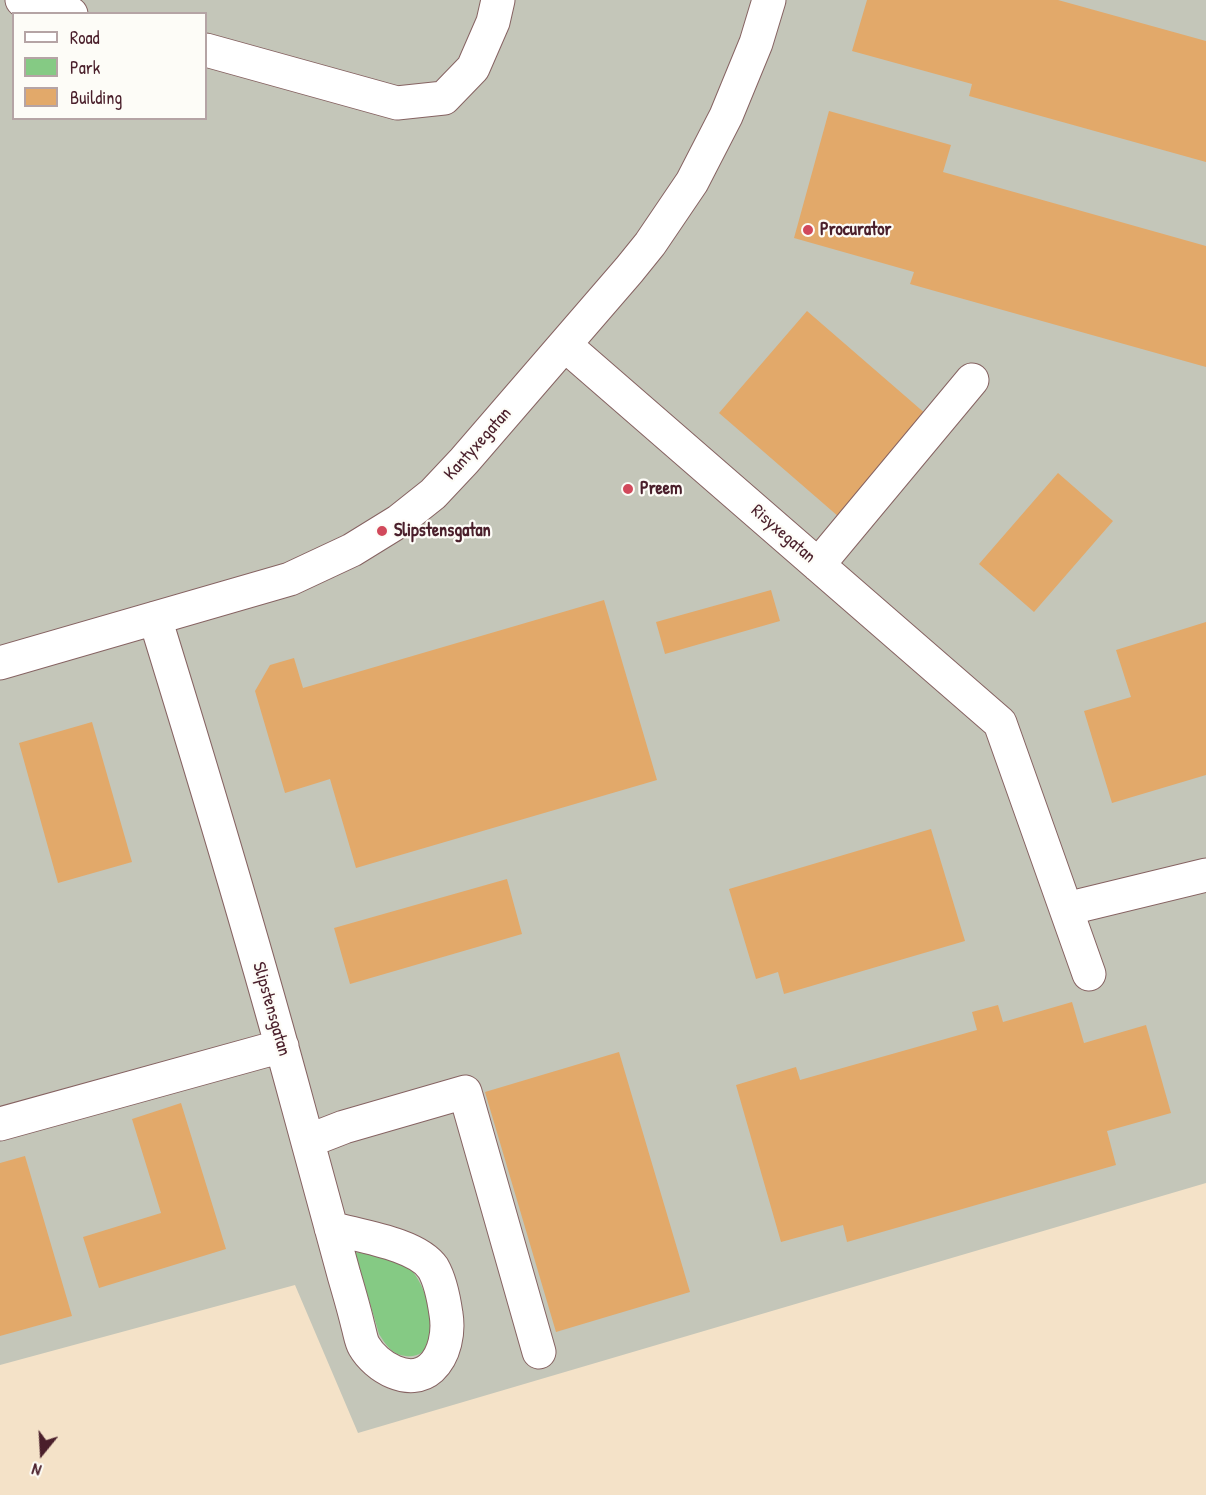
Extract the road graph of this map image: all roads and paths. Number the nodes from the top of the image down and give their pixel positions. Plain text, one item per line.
1 (22, 0) edge
2 (498, 0) edge
3 (769, 0) edge
4 (64, 12) edge
5 (207, 50) edge
6 (565, 345) junction
7 (972, 380) dead end
8 (818, 565) junction
9 (155, 618) junction
10 (0, 663) edge
11 (1206, 875) edge
12 (1066, 909) junction
13 (1089, 974) dead end
14 (282, 1046) junction
15 (0, 1124) edge
16 (308, 1140) junction
17 (331, 1228) junction
18 (539, 1352) dead end

1 - 4 street
2 - 5 street
3 - 6 street, Kantyxegatan
6 - 8 street, Risyxegatan
6 - 9 street, Kantyxegatan
7 - 8 street
8 - 12 street, Risyxegatan
9 - 10 street, Kantyxegatan
9 - 14 street, Slipstensgatan
11 - 12 street
12 - 13 street
14 - 15 street
14 - 16 street, Slipstensgatan
16 - 17 street, Slipstensgatan
16 - 18 street
17 - 17 street, Slipstensgatan

